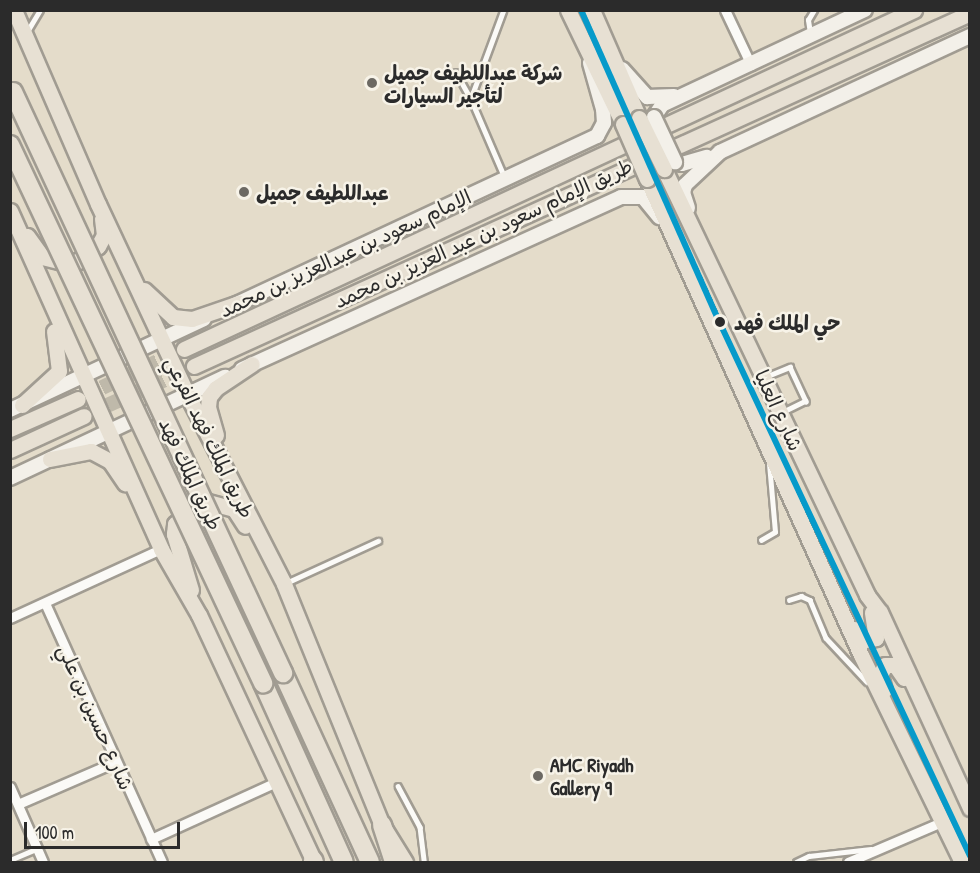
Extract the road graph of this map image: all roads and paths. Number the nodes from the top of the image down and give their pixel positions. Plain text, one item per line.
1 (14, 10) edge
2 (40, 10) edge
3 (504, 10) edge
4 (568, 10) edge
5 (592, 10) edge
6 (725, 10) edge
7 (814, 10) edge
8 (865, 10) edge
9 (914, 10) edge
10 (969, 13) edge
11 (25, 35) junction
12 (969, 36) edge
13 (810, 37) junction
14 (604, 45) junction
15 (587, 49) junction
16 (751, 65) junction
17 (456, 72) dead end
18 (12, 89) edge
19 (697, 92) junction
20 (471, 99) junction
21 (647, 118) junction
22 (10, 145) edge
23 (720, 152) junction
24 (669, 166) junction
25 (505, 178) junction
26 (98, 204) junction
27 (12, 214) edge
28 (700, 241) junction
29 (678, 246) junction
30 (131, 273) junction
31 (45, 296) junction
32 (239, 303) junction
33 (162, 339) junction
34 (184, 349) tunnel mouth
35 (252, 364) junction
36 (194, 366) tunnel mouth
37 (82, 375) junction
38 (764, 378) junction
39 (188, 396) junction
40 (78, 399) tunnel mouth
41 (16, 407) edge
42 (781, 414) junction
43 (84, 416) tunnel mouth
44 (10, 429) edge
45 (109, 430) junction
46 (10, 450) edge
47 (769, 451) junction
48 (50, 459) junction
49 (227, 472) junction
50 (10, 478) edge
51 (142, 505) junction
52 (761, 540) dead end
53 (378, 541) dead end
54 (161, 549) junction
55 (282, 580) junction
56 (867, 596) junction
57 (789, 600) dead end
58 (45, 603) junction
59 (839, 606) junction
60 (199, 615) junction
61 (10, 618) edge
62 (882, 698) junction
63 (921, 704) junction
64 (893, 715) junction
65 (115, 762) junction
66 (276, 782) junction
67 (398, 786) dead end
68 (10, 787) edge
69 (18, 804) junction
70 (969, 808) edge
71 (942, 822) junction
72 (382, 825) junction
73 (151, 839) junction
74 (880, 848) junction
75 (36, 849) junction
76 (10, 861) edge
77 (43, 862) edge
78 (162, 862) edge
79 (314, 862) edge
80 (344, 862) edge
81 (370, 862) edge
82 (394, 862) edge
83 (405, 862) edge
84 (424, 862) edge
85 (796, 862) edge
86 (848, 862) edge
87 (962, 862) edge

1 - 11 main road, طريق الملك فهد الفرعي
2 - 11 lane
3 - 20 lane
4 - 15 main road, شارع العليا
5 - 14 main road, شارع العليا
6 - 16 street
7 - 13 lane
8 - 13 street
9 - 34 main road, طريق الإمام سعود بن عبد العزيز بن محمد
10 - 36 main road, طريق الإمام سعود بن عبد العزيز بن محمد
11 - 26 main road, طريق الملك فهد الفرعي
12 - 23 street
13 - 16 street
14 - 19 street
14 - 21 main road, شارع العليا
15 - 25 street, الإمام سعود بن عبدالعزيز بن محمد
15 - 29 main road, شارع العليا, bridge
16 - 19 street
17 - 20 lane
18 - 81 highway, طريق الملك فهد, bridge
19 - 21 street
20 - 25 lane
21 - 24 main road, شارع العليا, bridge
22 - 80 highway, طريق الملك فهد, bridge
23 - 24 street
23 - 28 street
24 - 28 main road, شارع العليا
25 - 32 street, الإمام سعود بن عبدالعزيز بن محمد
26 - 27 main road
26 - 30 main road, طريق الملك فهد الفرعي
27 - 31 main road
28 - 38 main road, شارع العليا
29 - 35 street
29 - 47 main road, شارع العليا
30 - 32 main road
30 - 33 main road, طريق الملك فهد الفرعي
31 - 37 main road
31 - 41 main road
32 - 33 street, الإمام سعود بن عبدالعزيز بن محمد
33 - 37 street, الإمام سعود بن عبدالعزيز بن محمد
33 - 39 main road, طريق الملك فهد الفرعي
35 - 39 street
35 - 49 main road
37 - 41 street, الإمام سعود بن عبدالعزيز بن محمد
37 - 45 main road
38 - 42 main road, شارع العليا
38 - 42 lane
39 - 45 street
39 - 49 main road, طريق الملك فهد الفرعي
40 - 44 main road
42 - 56 main road, شارع العليا
43 - 46 main road
45 - 48 street
45 - 51 main road
47 - 52 lane
47 - 59 main road, شارع العليا
48 - 50 street
48 - 51 main road
49 - 55 main road, طريق الملك فهد الفرعي
51 - 54 main road
53 - 55 lane
54 - 58 street
54 - 60 main road
55 - 60 main road
55 - 72 main road, طريق الملك فهد الفرعي
56 - 59 main road
56 - 63 main road, شارع العليا
57 - 62 lane
58 - 61 street
58 - 65 street, شارع حسين بن علي
59 - 62 main road, شارع العليا
60 - 66 main road
62 - 64 main road, شارع العليا
63 - 64 main road
63 - 70 main road, شارع العليا
64 - 71 main road, شارع العليا
65 - 69 street
65 - 73 street, شارع حسين بن علي
66 - 73 street
66 - 79 main road
67 - 84 lane
68 - 69 street
69 - 75 street
71 - 74 street
71 - 87 main road, شارع العليا
72 - 82 highway
72 - 83 main road, طريق الملك فهد الفرعي
73 - 78 street, شارع حسين بن علي
74 - 85 lane
74 - 86 street
75 - 76 lane
75 - 77 street

